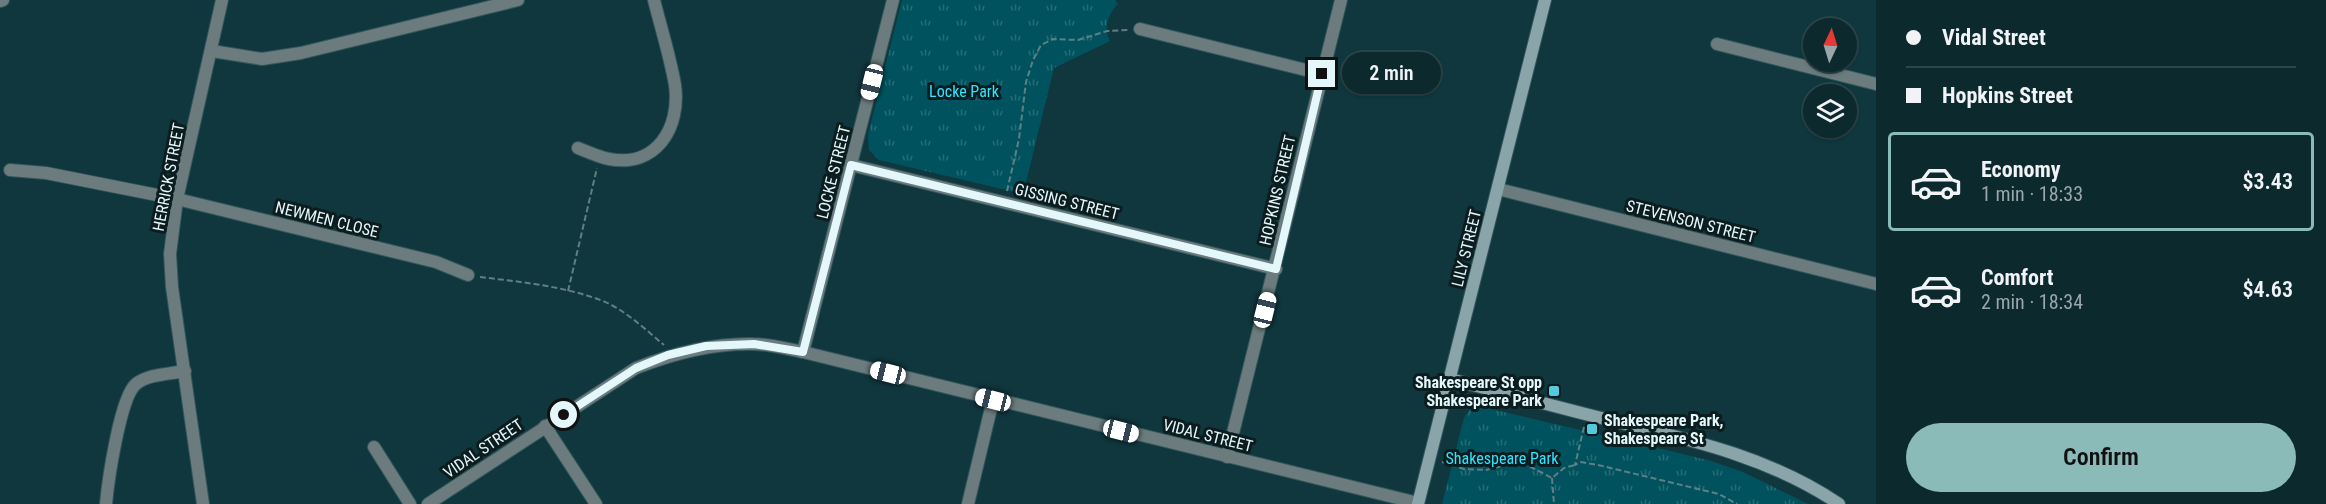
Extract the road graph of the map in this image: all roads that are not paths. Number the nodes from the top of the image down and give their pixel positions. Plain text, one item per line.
1 (222, 0) edge
2 (518, 0) edge
3 (654, 0) edge
4 (893, 0) edge
5 (1341, 0) edge
6 (1545, 0) edge
7 (1140, 29) road end
8 (1717, 44) dead end
9 (212, 51) junction
10 (1322, 74) junction
11 (1876, 84) edge
12 (578, 148) dead end
13 (851, 165) junction
14 (10, 170) dead end
15 (1498, 189) junction
16 (177, 199) junction
17 (1276, 269) junction
18 (468, 275) road end
19 (1876, 284) edge
20 (803, 352) junction
21 (185, 371) junction
22 (1450, 379) junction
23 (993, 400) junction
24 (546, 426) junction
25 (374, 447) dead end
26 (1227, 457) junction
27 (1418, 503) edge
28 (106, 504) edge
29 (203, 504) edge
30 (410, 504) edge
31 (428, 504) edge
32 (596, 504) edge
33 (968, 504) edge
34 (1839, 504) edge

1 - 9 street, HERRICK STREET
2 - 9 street
3 - 12 street
4 - 13 street, LOCKE STREET
5 - 10 street, HOPKINS STREET
6 - 15 street, LILY STREET
7 - 10 street
8 - 11 street
9 - 16 street, HERRICK STREET
10 - 17 street, HOPKINS STREET
13 - 17 street, GISSING STREET
13 - 20 street, LOCKE STREET
14 - 16 street, NEWMEN CLOSE
15 - 19 street, STEVENSON STREET
15 - 22 street, LILY STREET
16 - 18 street, NEWMEN CLOSE
16 - 21 street, HERRICK STREET
17 - 26 street, HOPKINS STREET
20 - 23 street, VIDAL STREET
20 - 24 street, VIDAL STREET
21 - 28 street
21 - 29 street, HERRICK STREET
22 - 27 street, LILY STREET
22 - 34 street
23 - 26 street, VIDAL STREET
23 - 33 street
24 - 31 street, VIDAL STREET
24 - 32 street
25 - 30 street
26 - 27 street, VIDAL STREET

